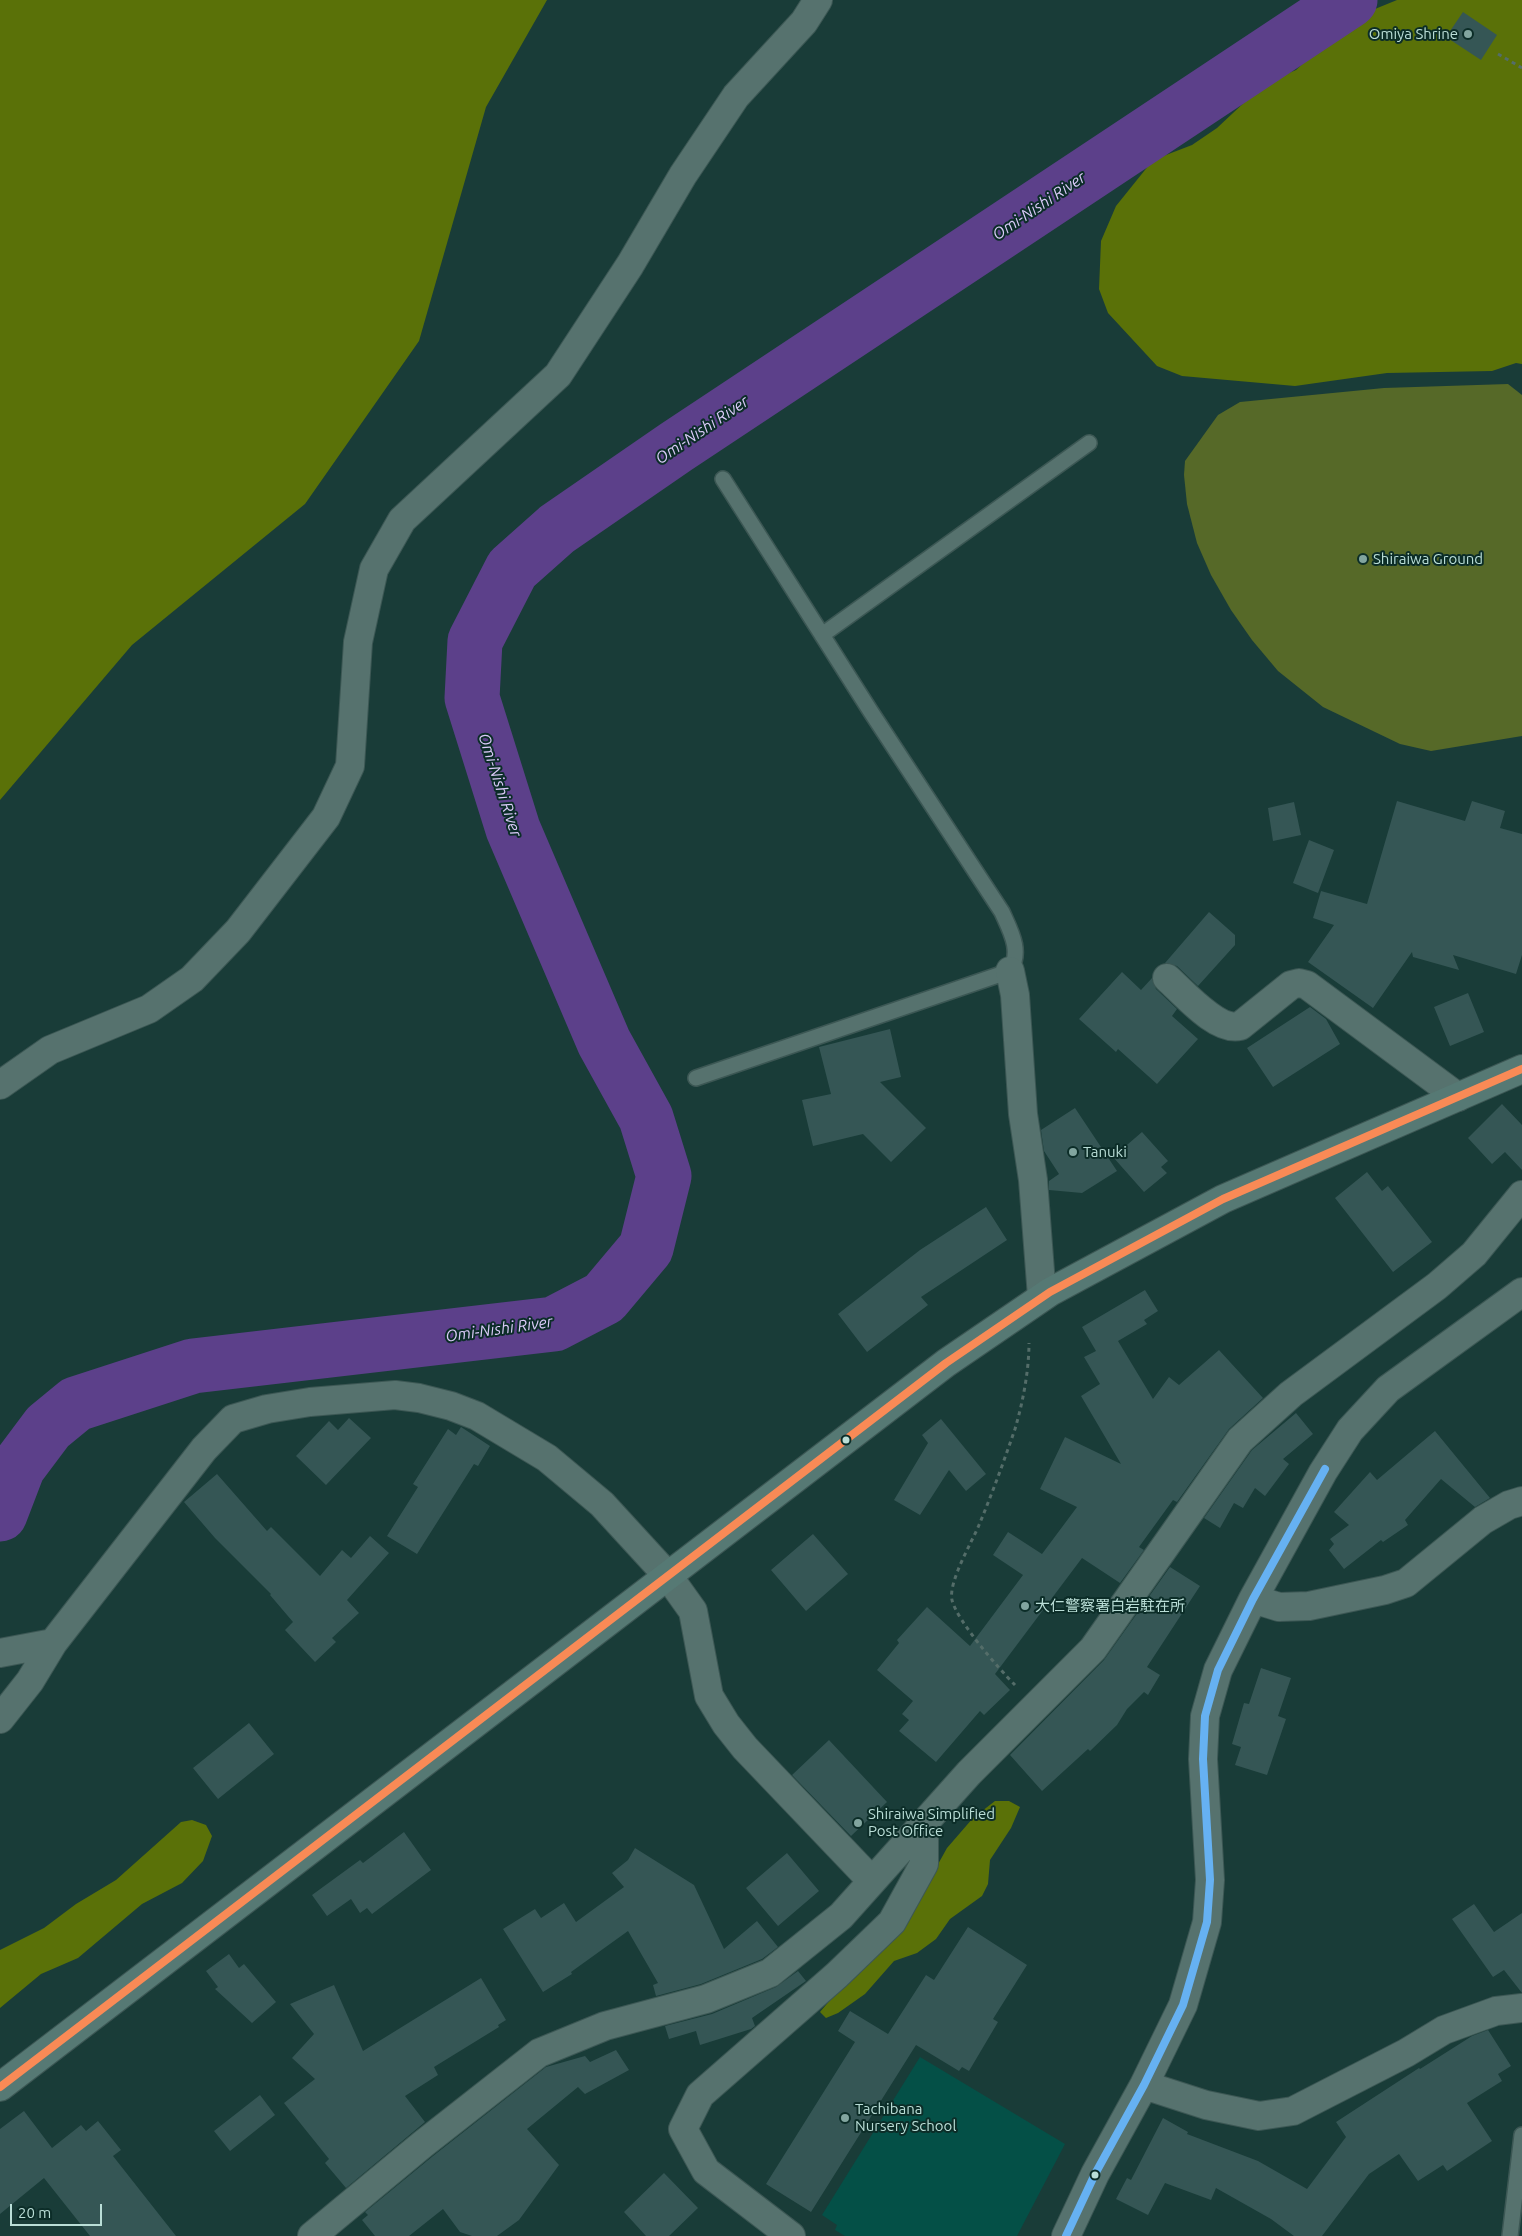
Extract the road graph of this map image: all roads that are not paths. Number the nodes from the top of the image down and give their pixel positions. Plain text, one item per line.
1 (818, 0) edge
2 (1089, 443) dead end
3 (723, 479) dead end
4 (822, 635) junction
5 (1010, 971) junction
6 (1167, 978) dead end
7 (1522, 1069) edge
8 (696, 1078) dead end
9 (0, 1085) edge
10 (1458, 1097) junction
11 (1522, 1195) edge
12 (1522, 1292) edge
13 (1036, 1302) junction
14 (1522, 1501) edge
15 (668, 1576) junction
16 (1253, 1599) junction
17 (45, 1644) junction
18 (0, 1653) edge
19 (0, 1719) edge
20 (924, 1824) junction
21 (872, 1881) junction
22 (1522, 2008) edge
23 (1144, 2085) junction
24 (0, 2087) edge
25 (1522, 2135) edge
26 (1517, 2214) edge
27 (312, 2236) edge
28 (791, 2236) edge
29 (1066, 2236) edge
30 (1510, 2236) edge

1 - 9 street
2 - 4 lane
3 - 4 lane
4 - 5 lane
5 - 8 lane
5 - 13 street
6 - 10 street
7 - 10 main road
10 - 13 main road
11 - 20 street
12 - 16 street
13 - 15 main road
14 - 16 street
15 - 17 street
15 - 21 street
15 - 24 main road
16 - 23 street
17 - 18 street
17 - 19 street
20 - 21 street
20 - 28 street
21 - 27 street
22 - 23 street
23 - 29 street
25 - 26 lane
26 - 30 lane

